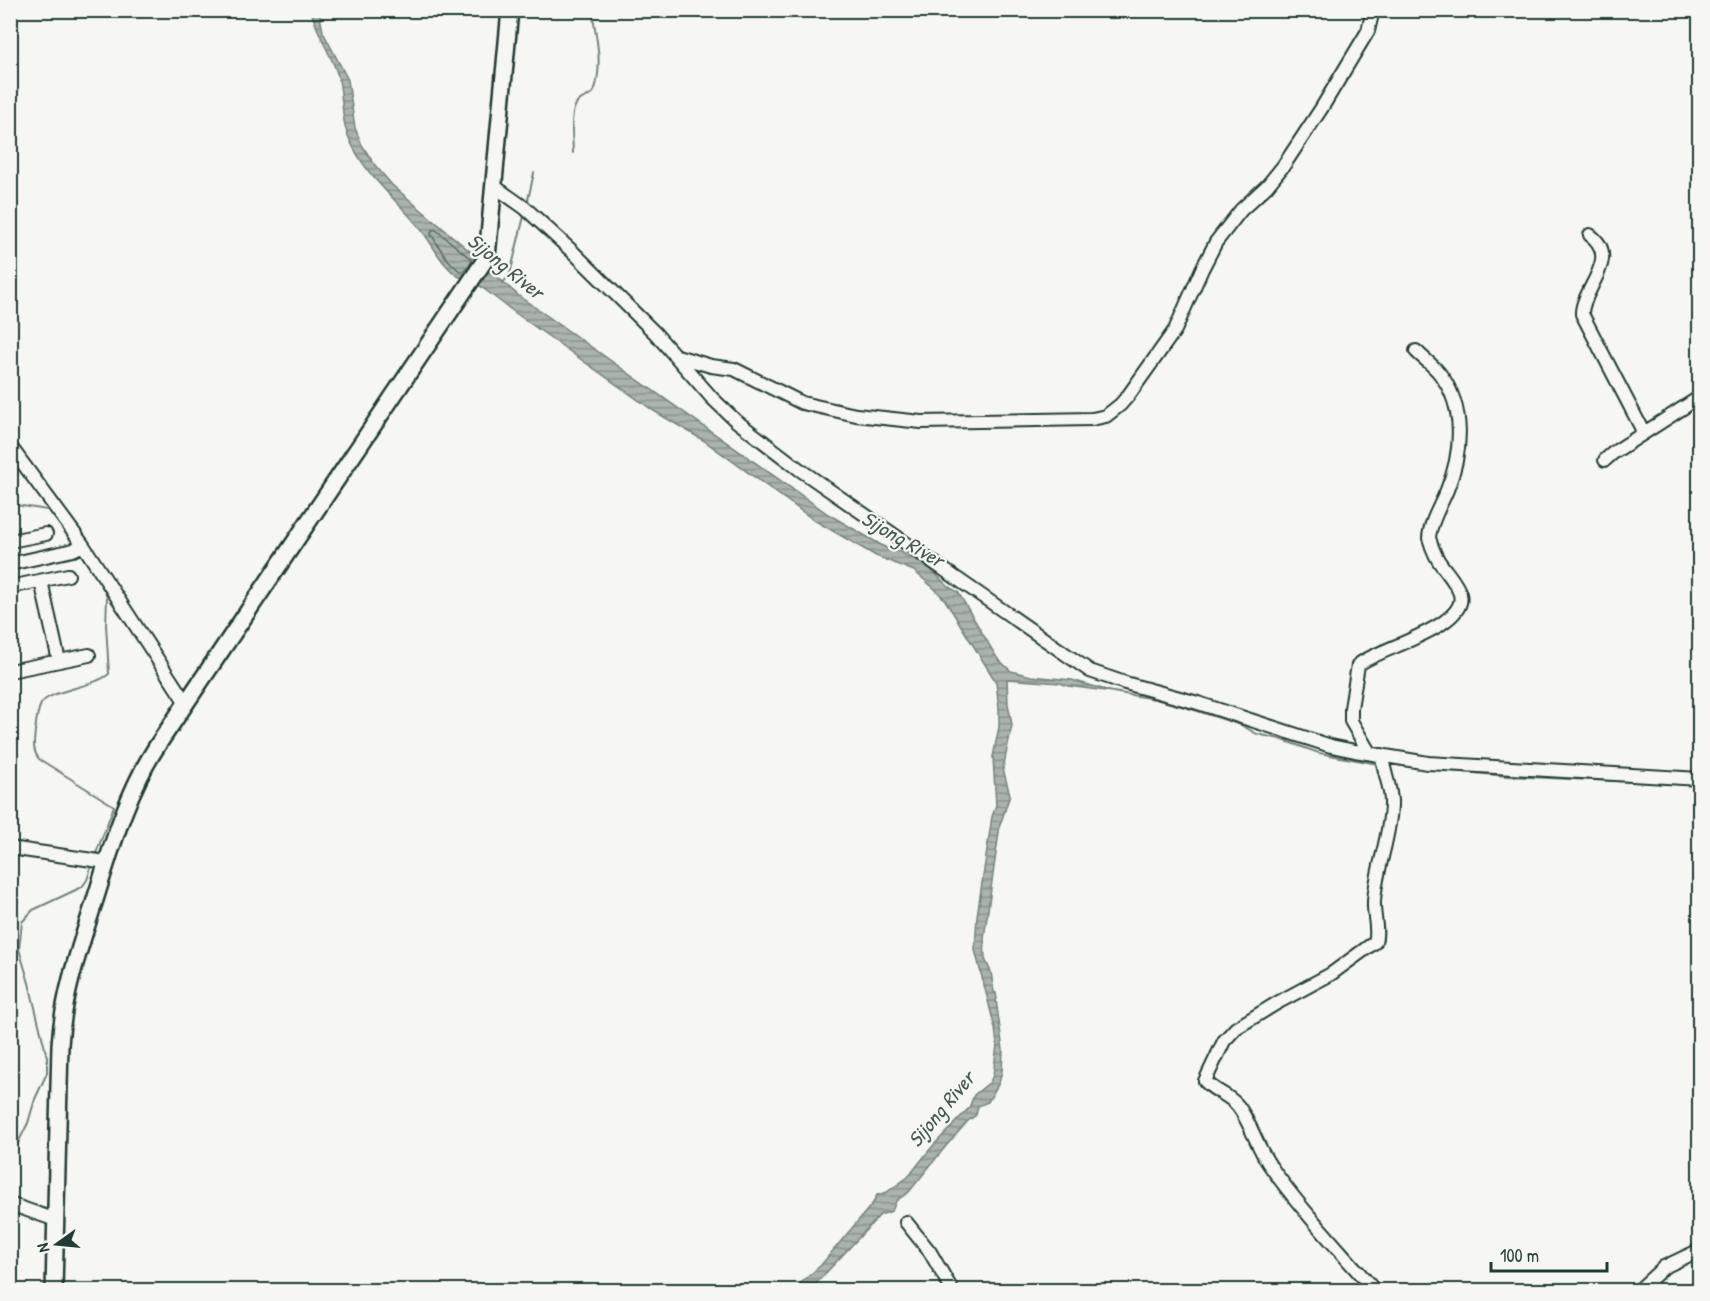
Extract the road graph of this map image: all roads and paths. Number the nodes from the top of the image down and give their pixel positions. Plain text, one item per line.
1 (510, 10) edge
2 (1373, 10) edge
3 (494, 186) junction
4 (1590, 235) dead end
5 (1416, 351) dead end
6 (676, 356) junction
7 (1700, 397) edge
8 (1644, 433) junction
9 (10, 446) edge
10 (1605, 460) dead end
11 (46, 534) dead end
12 (10, 541) edge
13 (83, 545) junction
14 (10, 564) edge
15 (68, 575) dead end
16 (41, 581) junction
17 (10, 587) edge
18 (89, 655) dead end
19 (59, 661) junction
20 (10, 671) edge
21 (186, 703) junction
22 (1369, 752) junction
23 (1382, 755) junction
24 (1700, 779) edge
25 (10, 848) edge
26 (106, 862) junction
27 (10, 1204) edge
28 (56, 1220) junction
29 (906, 1222) dead end
30 (1700, 1250) edge
31 (54, 1290) edge
32 (952, 1290) edge
33 (1374, 1290) edge
34 (1639, 1290) edge

1 - 3 main road
2 - 6 street
3 - 6 street
3 - 21 main road
4 - 8 street
5 - 22 street
6 - 22 street
7 - 8 street
8 - 10 street
9 - 13 street
11 - 12 street
13 - 14 street
13 - 21 street
15 - 16 street
16 - 17 street
16 - 19 street
18 - 19 street
19 - 20 street
21 - 26 main road
22 - 23 street
23 - 24 street
23 - 33 street
25 - 26 street
26 - 28 main road
27 - 28 street
28 - 31 main road
29 - 32 street
30 - 34 street

